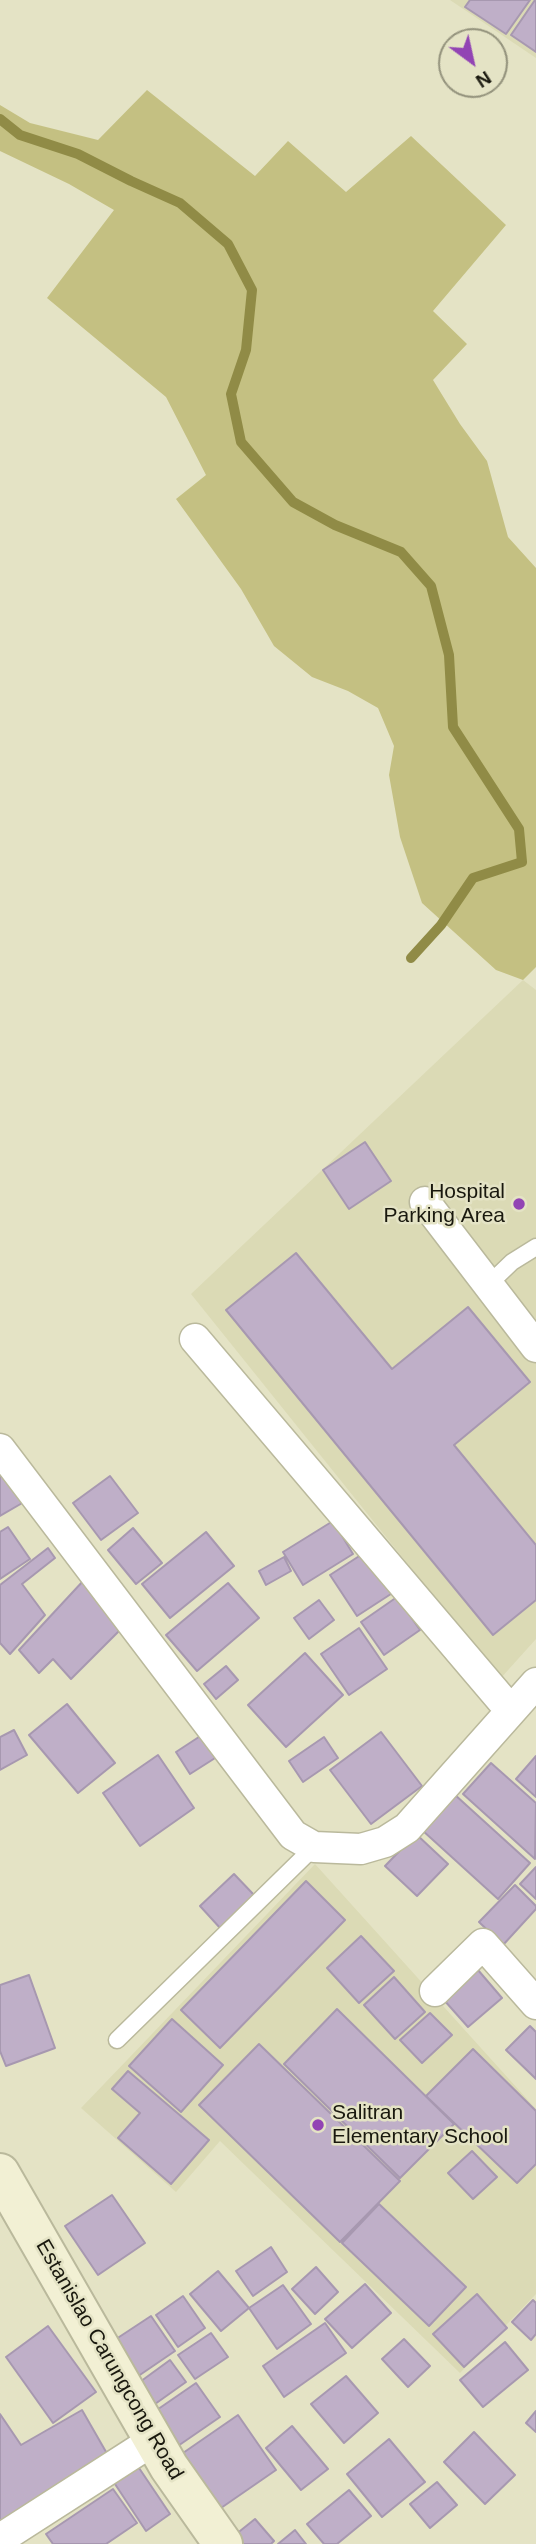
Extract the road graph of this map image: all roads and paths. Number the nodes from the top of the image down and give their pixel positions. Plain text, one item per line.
1 (425, 1202) dead end
2 (536, 1247) edge
3 (488, 1285) junction
4 (195, 1339) dead end
5 (536, 1347) edge
6 (0, 1449) edge
7 (536, 1683) edge
8 (511, 1711) junction
9 (314, 1847) junction
10 (435, 1991) dead end
11 (536, 2004) edge
12 (117, 2040) dead end
13 (0, 2174) edge
14 (154, 2440) junction
15 (0, 2539) edge
16 (223, 2544) edge

1 - 3 street
2 - 3 lane
3 - 5 street
4 - 8 street
6 - 9 street
7 - 8 street
8 - 9 street
9 - 12 lane
10 - 11 street
13 - 14 street, Estanislao Carungcong Road
14 - 15 street
14 - 16 street, Estanislao Carungcong Road

